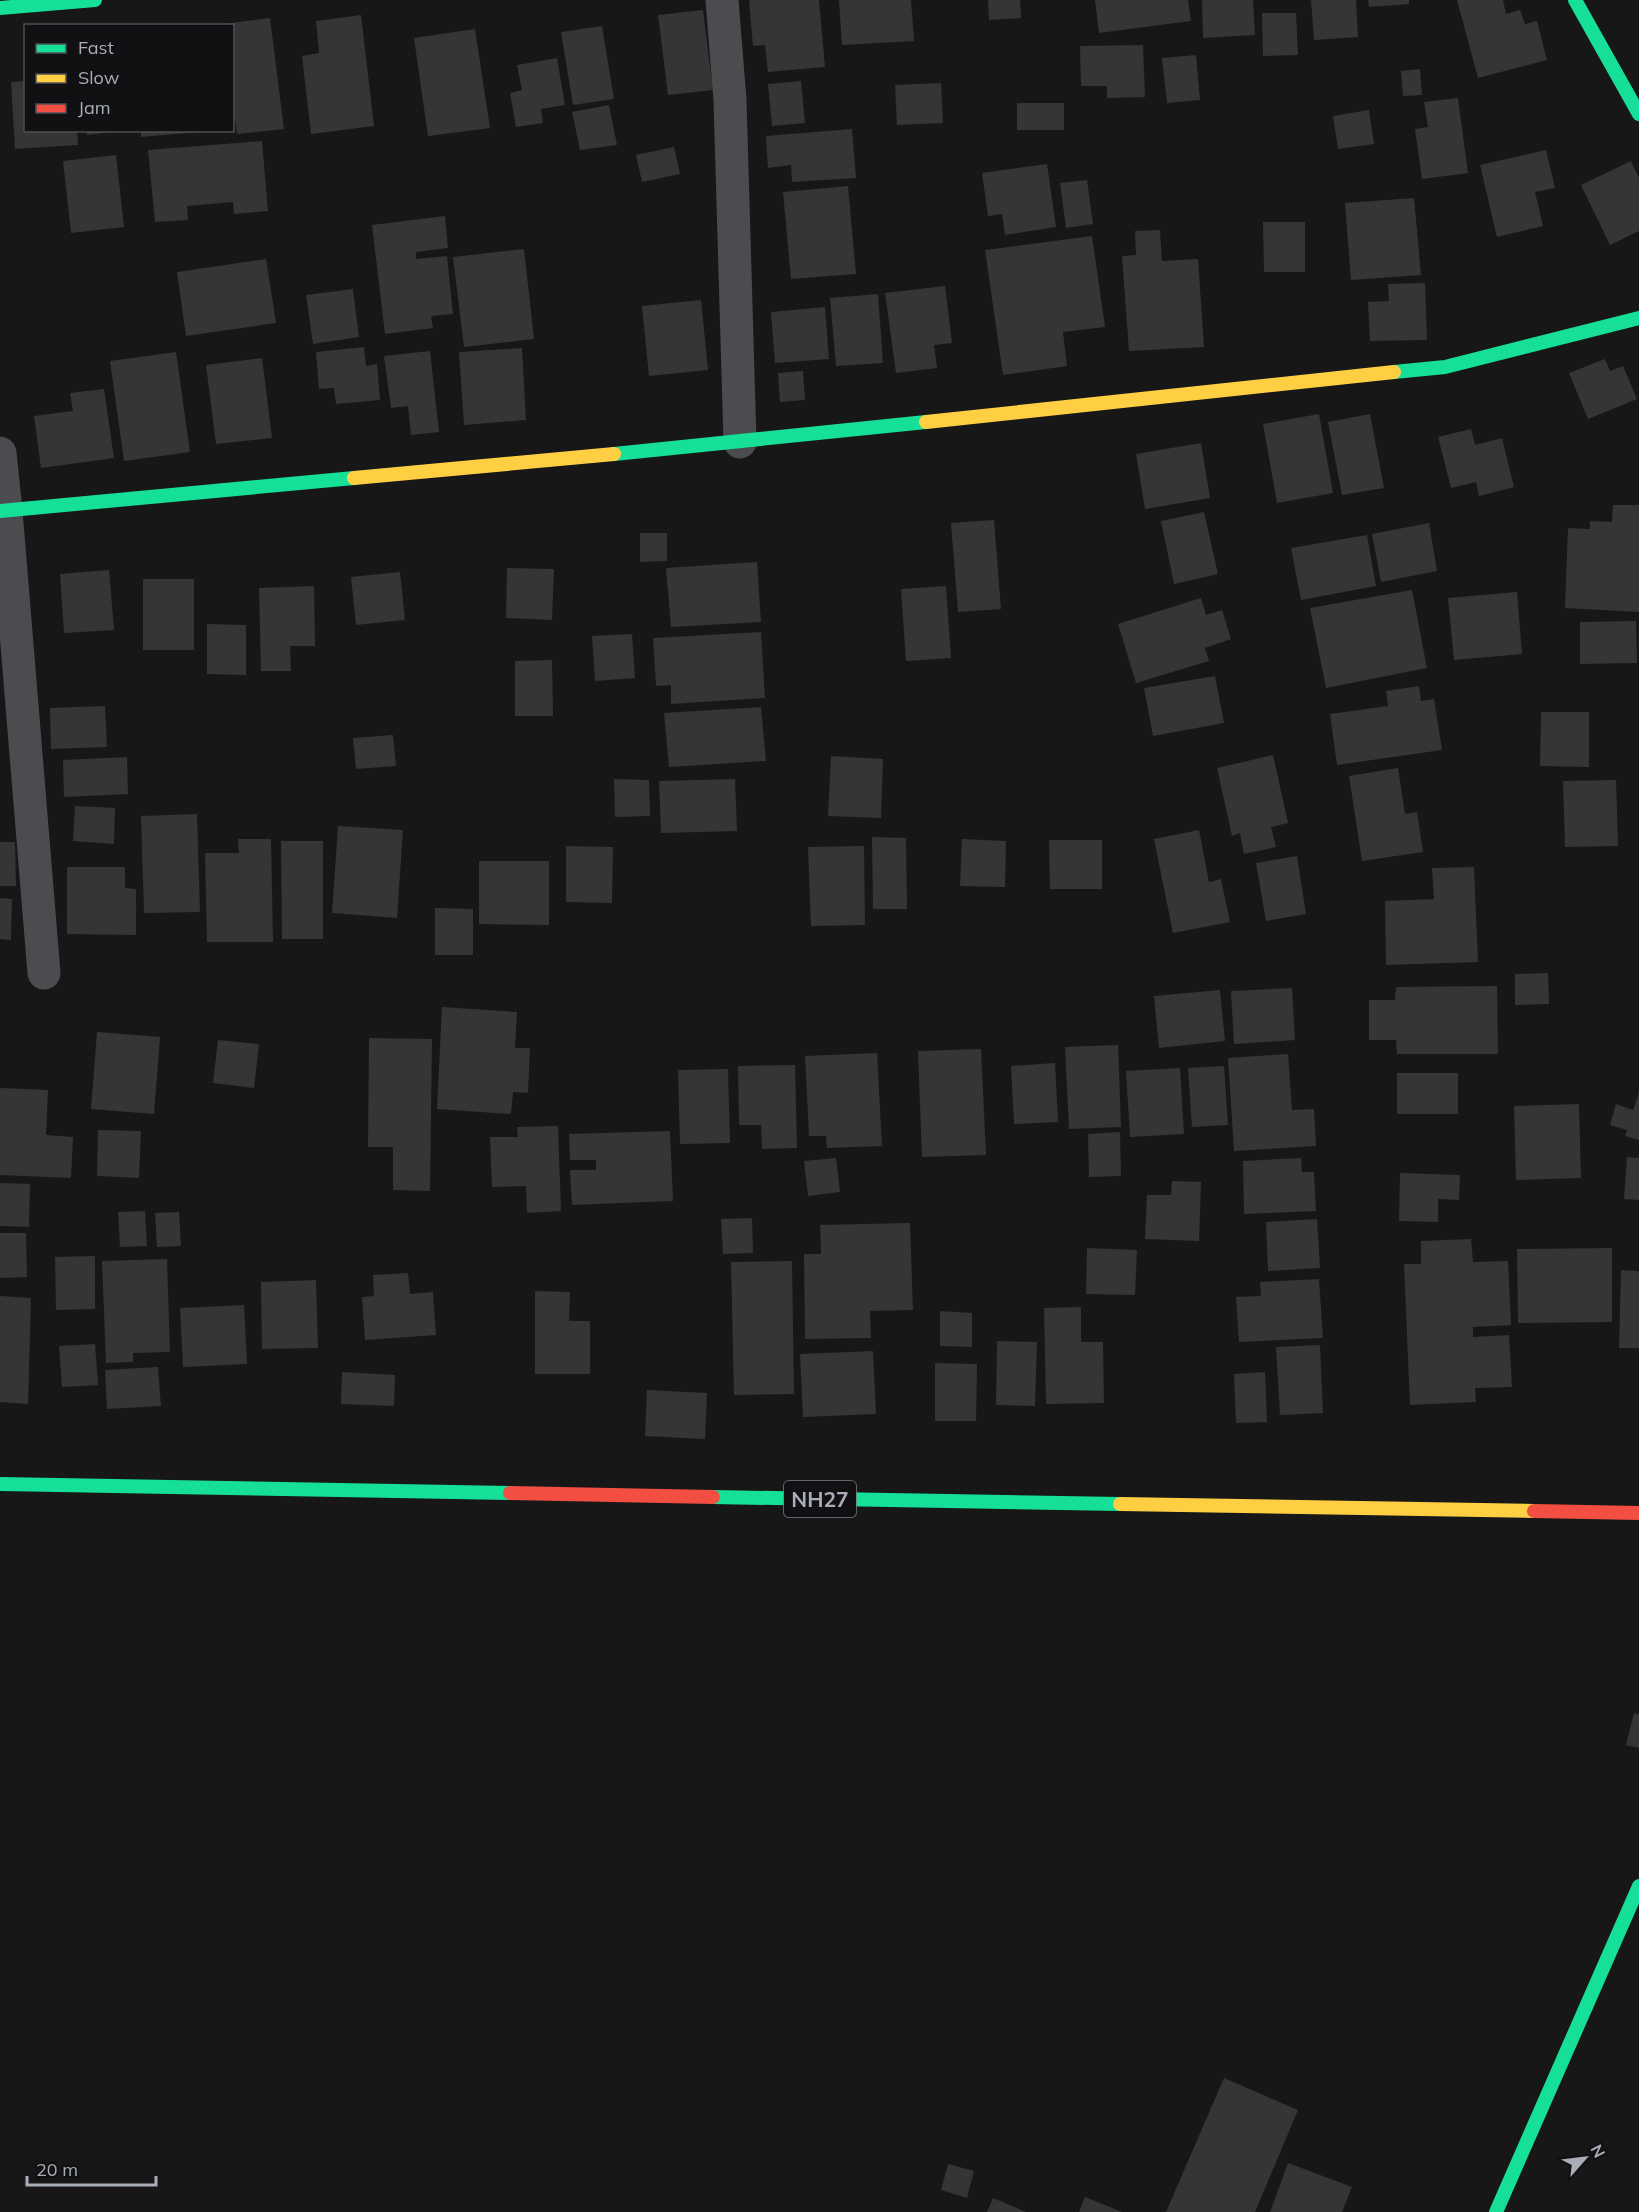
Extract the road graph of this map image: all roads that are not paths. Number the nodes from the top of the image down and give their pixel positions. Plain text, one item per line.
1 (94, 0) edge
2 (722, 0) edge
3 (1575, 0) edge
4 (0, 8) edge
5 (1639, 114) edge
6 (1639, 318) edge
7 (740, 442) junction
8 (0, 453) edge
9 (3, 511) edge
10 (44, 973) dead end
11 (0, 1484) edge
12 (1639, 1513) edge
13 (1639, 1886) edge
14 (1496, 2212) edge

1 - 4 main road
2 - 7 street
3 - 5 main road
6 - 7 main road
7 - 9 main road
8 - 9 street
9 - 10 street
11 - 12 main road, NH27
13 - 14 main road

